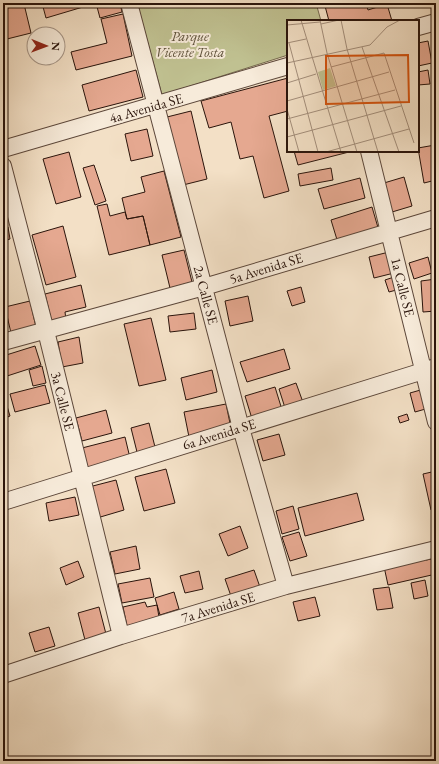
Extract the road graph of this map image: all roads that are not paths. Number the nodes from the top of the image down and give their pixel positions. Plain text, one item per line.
1 (129, 3) edge
2 (436, 22) edge
3 (419, 27) edge
4 (287, 66) edge
5 (155, 105) junction
6 (3, 149) edge
7 (369, 152) edge
8 (3, 166) edge
9 (436, 218) edge
10 (389, 232) junction
11 (204, 287) junction
12 (46, 330) junction
13 (3, 342) edge
14 (430, 369) edge
15 (436, 422) edge
16 (241, 428) junction
17 (82, 477) junction
18 (3, 502) edge
19 (436, 550) edge
20 (286, 586) junction
21 (122, 636) junction
22 (3, 675) edge

1 - 5 street, 2a Calle SE
2 - 3 street
4 - 5 street, 4a Avenida SE
5 - 6 street, 4a Avenida SE
5 - 11 street, 2a Calle SE
7 - 10 street, 1a Calle SE
8 - 12 street, 3a Calle SE
9 - 10 street, 5a Avenida SE
10 - 11 street, 5a Avenida SE
10 - 14 street, 1a Calle SE
11 - 12 street, 5a Avenida SE
11 - 16 street, 2a Calle SE
12 - 13 street, 5a Avenida SE
12 - 17 street, 3a Calle SE
14 - 15 street, 1a Calle SE
14 - 16 street, 6a Avenida SE
16 - 17 street, 6a Avenida SE
16 - 20 street, 2a Calle SE
17 - 18 street, 6a Avenida SE
17 - 21 street, 3a Calle SE
19 - 20 street, 7a Avenida SE
20 - 21 street, 7a Avenida SE
21 - 22 street, 7a Avenida SE

